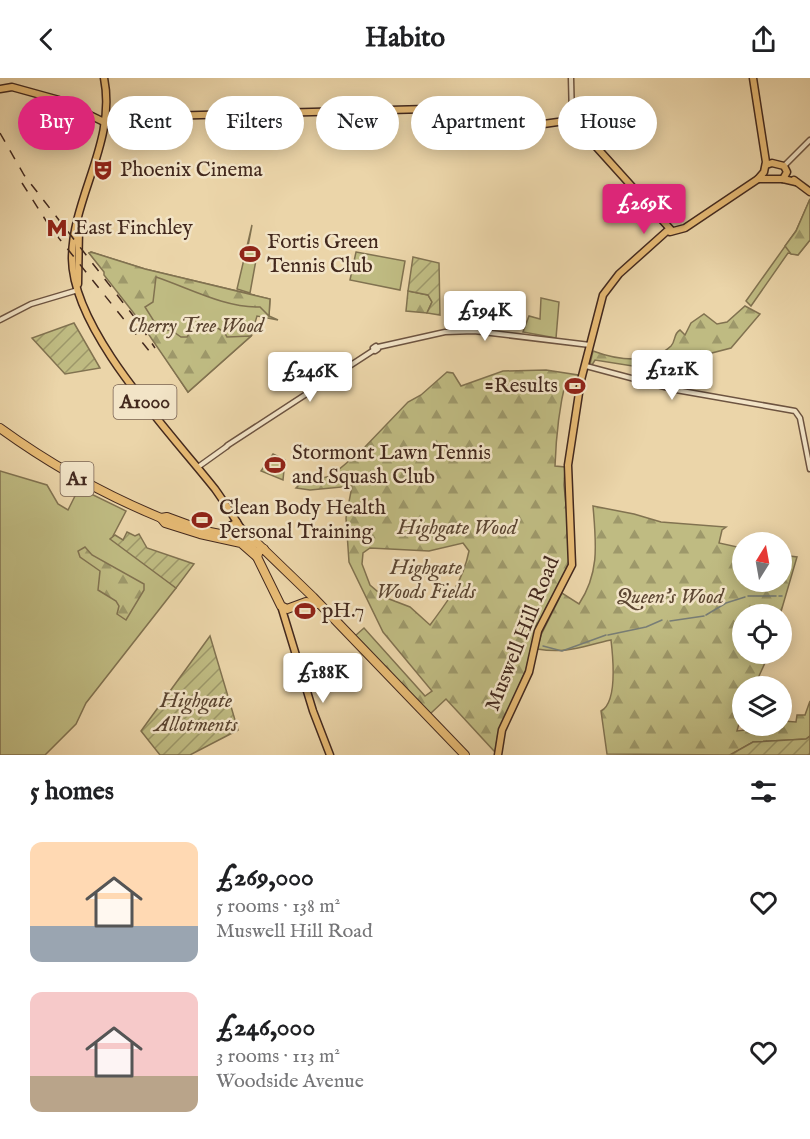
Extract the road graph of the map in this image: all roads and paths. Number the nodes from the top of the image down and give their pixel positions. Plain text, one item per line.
1 (104, 78) edge
2 (571, 78) edge
3 (753, 78) edge
4 (0, 89) edge
5 (571, 96) edge
6 (558, 122) edge
7 (106, 123) junction
8 (810, 140) edge
9 (598, 150) edge
10 (767, 166) junction
11 (785, 172) junction
12 (758, 179) junction
13 (770, 179) junction
14 (810, 192) edge
15 (79, 221) junction
16 (669, 230) junction
17 (78, 289) junction
18 (0, 320) edge
19 (592, 345) junction
20 (586, 366) junction
21 (0, 428) edge
22 (197, 467) junction
23 (810, 469) edge
24 (161, 518) junction
25 (238, 524) junction
26 (224, 534) junction
27 (246, 538) junction
28 (255, 541) junction
29 (259, 554) junction
30 (308, 593) junction
31 (306, 602) junction
32 (320, 605) junction
33 (285, 611) junction
34 (330, 755) edge
35 (465, 755) edge
36 (498, 755) edge

1 - 7 main road, A1000
2 - 5 street
3 - 10 main road
4 - 7 main road
6 - 7 main road
7 - 15 main road, A1000
8 - 11 street
9 - 16 main road
10 - 11 main road
10 - 12 main road, Muswell Hill Road
10 - 13 main road
11 - 13 main road
11 - 14 main road
12 - 13 main road
12 - 16 main road, Muswell Hill Road
15 - 17 main road, A1000
15 - 17 main road, A1000
16 - 19 main road, Muswell Hill Road
17 - 18 street
17 - 22 main road, A1000
19 - 20 main road, Muswell Hill Road
19 - 22 street, bridge
20 - 23 street
20 - 36 main road, Muswell Hill Road
21 - 24 highway, A1
22 - 25 main road, A1000
24 - 26 highway, A1
24 - 29 highway, A1
25 - 26 main road
25 - 27 main road, A1000
25 - 28 main road, A1000
26 - 27 highway, A1
27 - 28 highway, A1
27 - 29 main road, A1000
28 - 29 highway, A1
29 - 30 highway, A1
29 - 33 highway, A1
30 - 31 highway
30 - 32 highway, A1
31 - 32 highway
31 - 33 highway
32 - 35 highway, A1
33 - 34 main road

